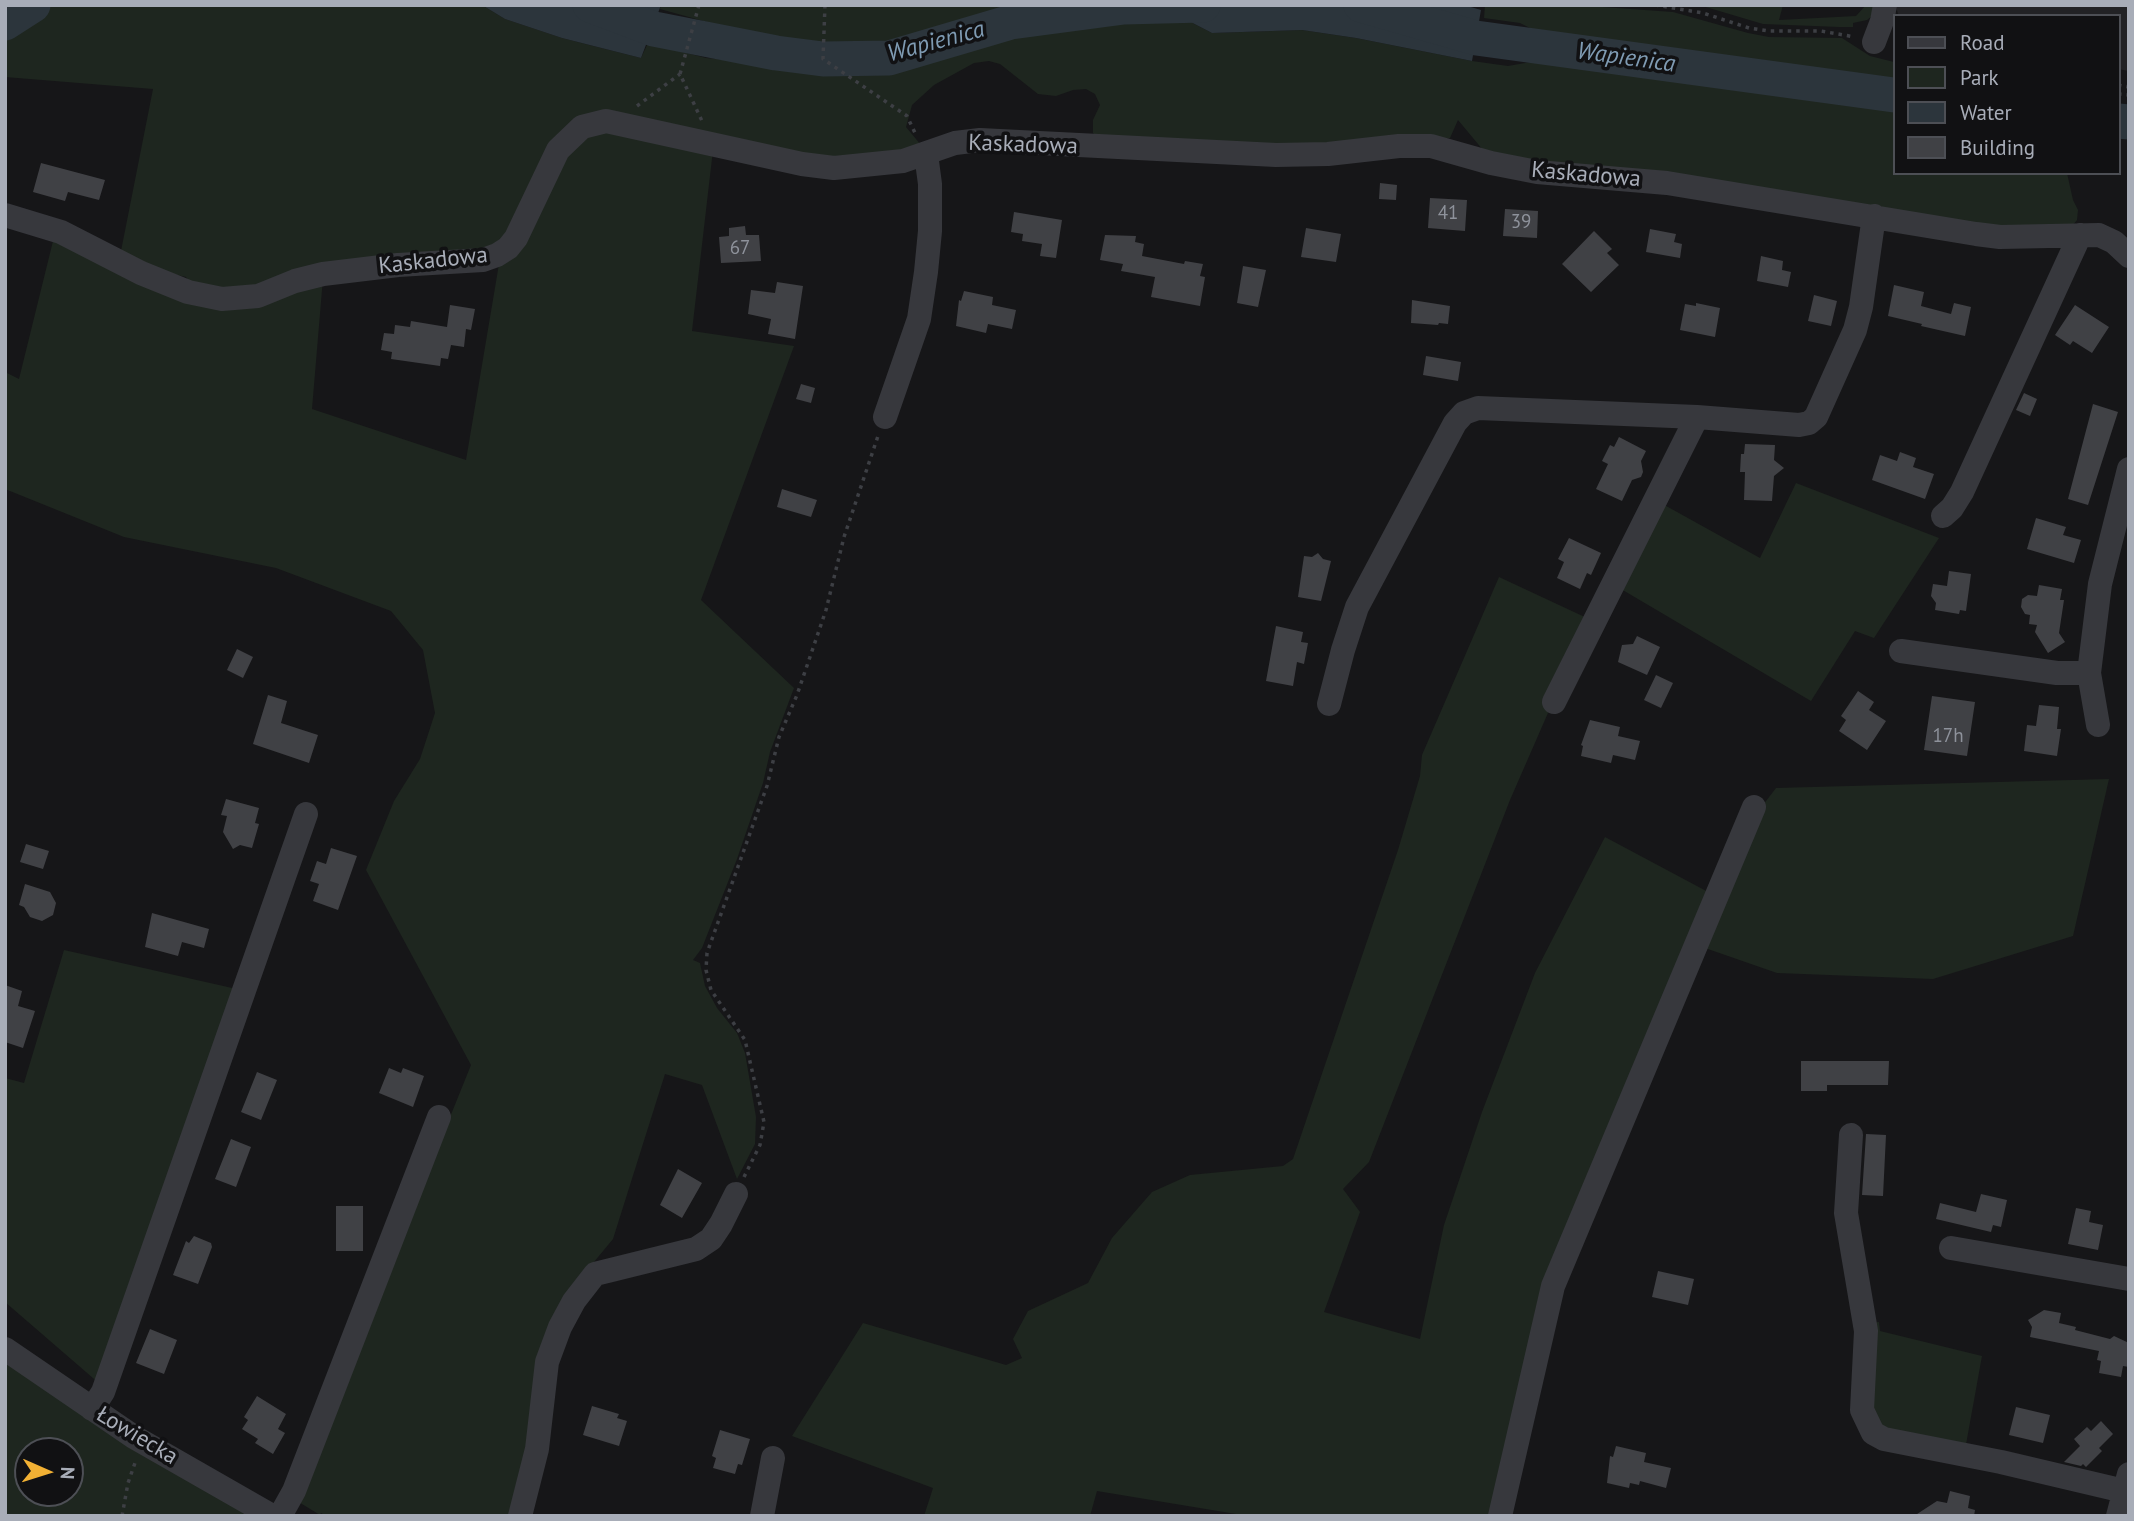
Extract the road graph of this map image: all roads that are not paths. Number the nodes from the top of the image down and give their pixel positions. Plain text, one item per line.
1 (1885, 5) edge
2 (1874, 42) road end
3 (926, 155) junction
4 (5, 215) edge
5 (1874, 216) junction
6 (2080, 235) junction
7 (2129, 256) edge
8 (885, 417) road end
9 (1697, 417) junction
10 (2129, 469) edge
11 (1943, 516) dead end
12 (1901, 651) dead end
13 (2089, 673) junction
14 (1554, 702) dead end
15 (1329, 704) dead end
16 (2098, 725) dead end
17 (1754, 807) dead end
18 (306, 814) dead end
19 (439, 1116) dead end
20 (1851, 1135) dead end
21 (736, 1194) road end
22 (1951, 1248) dead end
23 (2129, 1279) edge
24 (5, 1349) edge
25 (92, 1409) junction
26 (773, 1458) dead end
27 (2124, 1497) edge
28 (272, 1516) edge
29 (280, 1516) edge
30 (520, 1516) edge
31 (762, 1516) edge
32 (1500, 1516) edge

1 - 2 street
3 - 4 street, Kaskadowa
3 - 5 street, Kaskadowa
3 - 8 street
5 - 6 street, Kaskadowa
5 - 9 street
6 - 7 street, Kaskadowa
6 - 11 street
9 - 14 street
9 - 15 street
10 - 13 street
12 - 13 street
13 - 16 street
17 - 32 street
18 - 25 street
19 - 29 street
20 - 27 street
21 - 30 street
22 - 23 street
24 - 25 street, Łowiecka
25 - 28 street, Łowiecka
26 - 31 street

